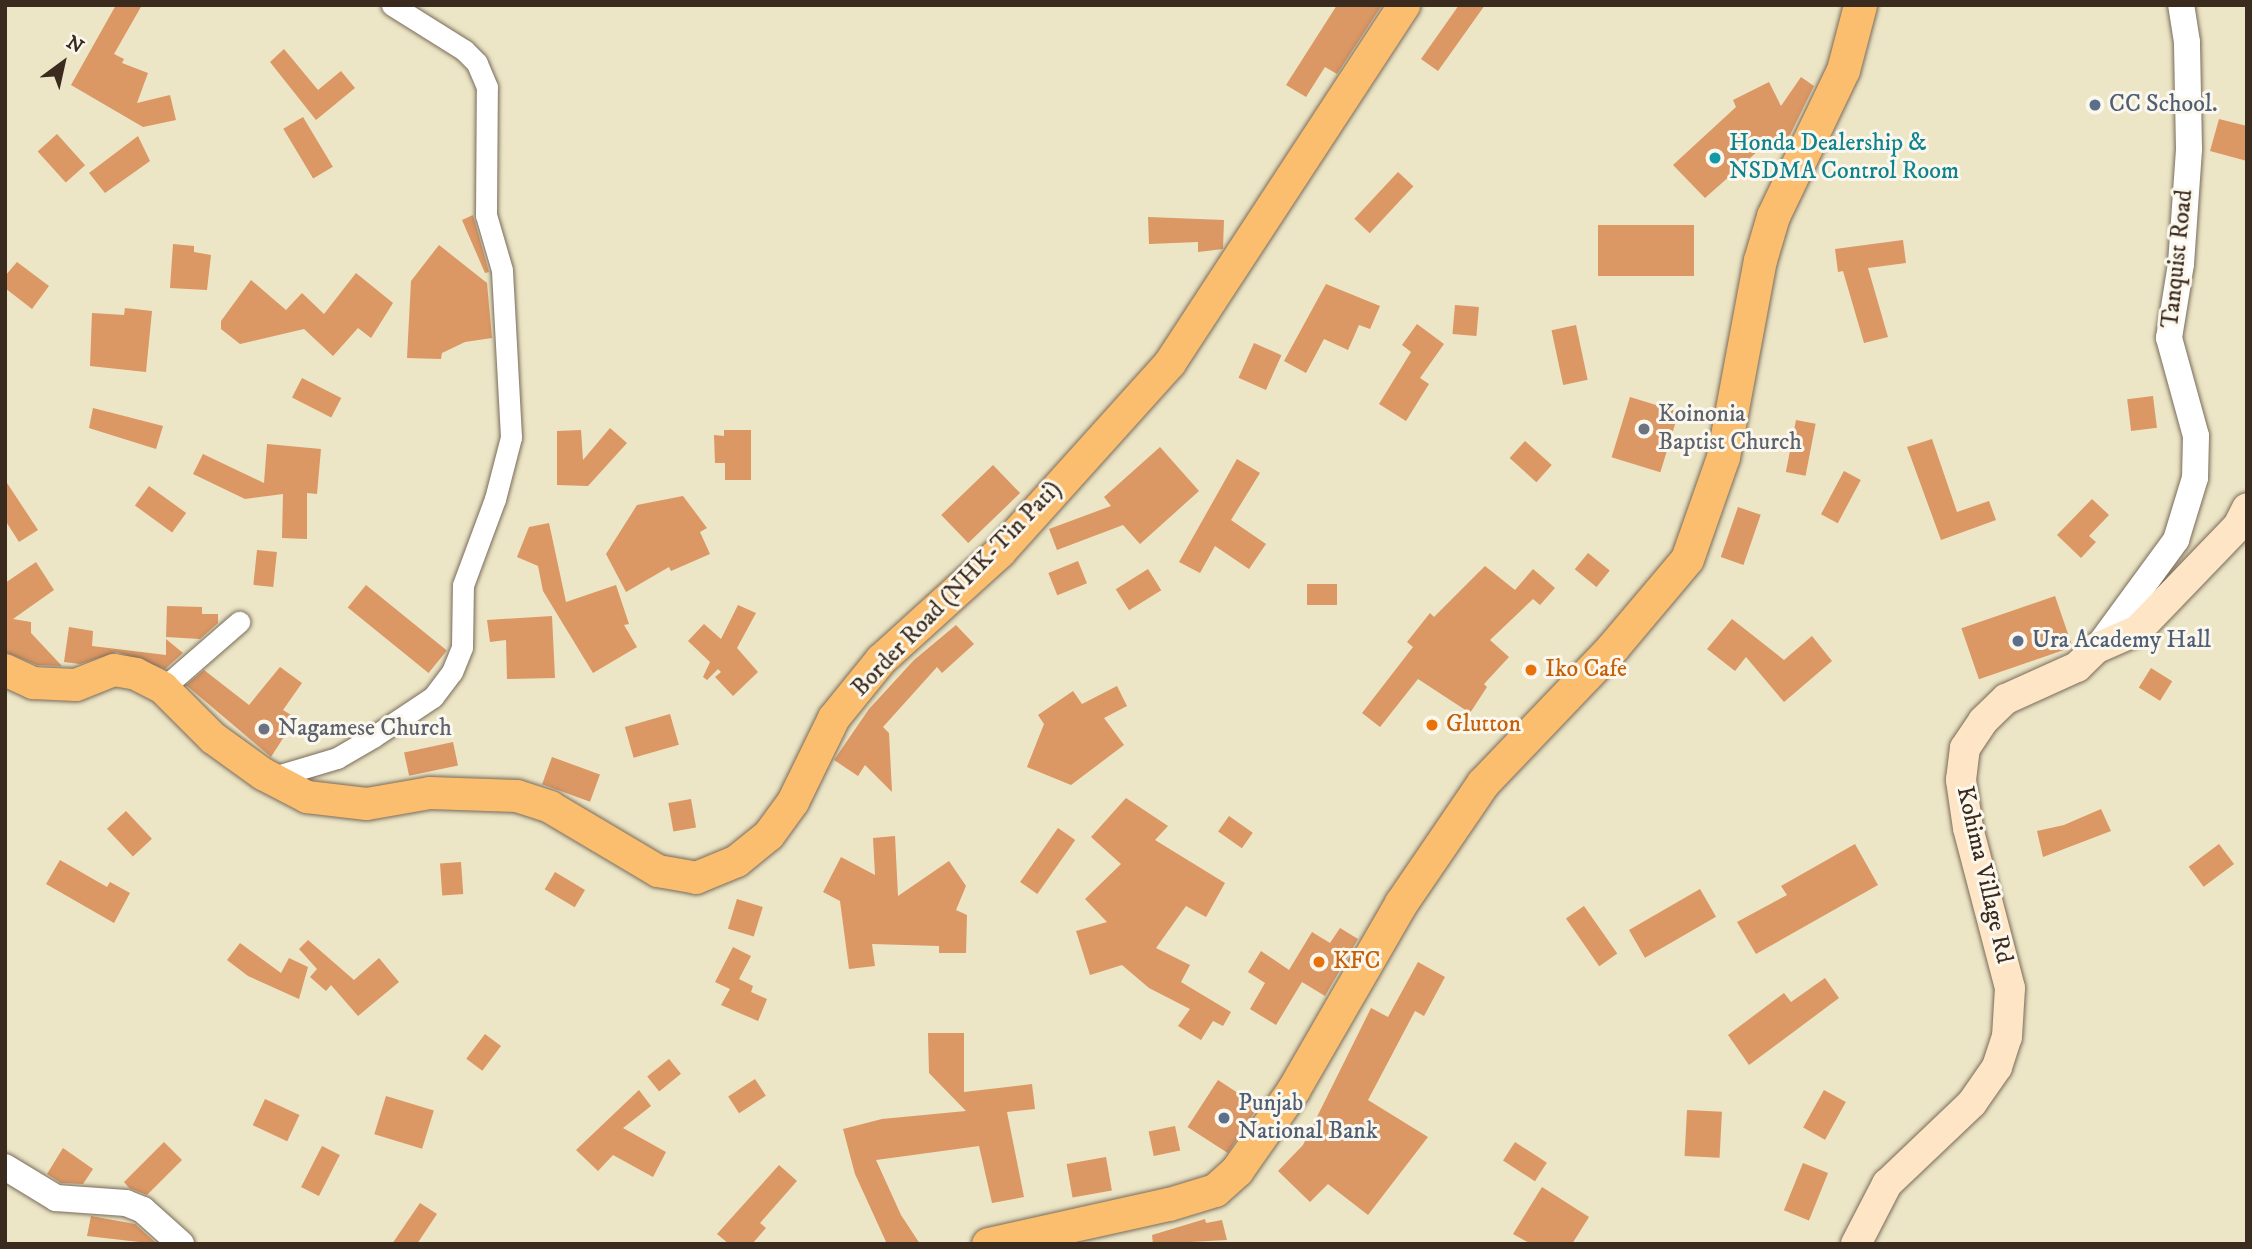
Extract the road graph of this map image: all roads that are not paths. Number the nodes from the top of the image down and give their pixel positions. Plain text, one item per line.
1 (393, 5) edge
2 (1404, 5) edge
3 (1860, 5) edge
4 (2180, 5) edge
5 (2247, 508) edge
6 (239, 622) dead end
7 (2097, 648) junction
8 (5, 670) edge
9 (163, 688) junction
10 (270, 778) junction
11 (5, 1167) edge
12 (181, 1244) edge
13 (988, 1244) edge
14 (1856, 1244) edge

1 - 10 street
2 - 10 main road, Border Road (NHK-Tin Pati)
3 - 13 highway
4 - 7 street, Tanquist Road
5 - 7 main road, Kohima Village Rd
6 - 9 street
7 - 14 main road, Kohima Village Rd
8 - 9 main road, Border Road (NHK-Tin Pati)
9 - 10 main road, Border Road (NHK-Tin Pati)
11 - 12 street

